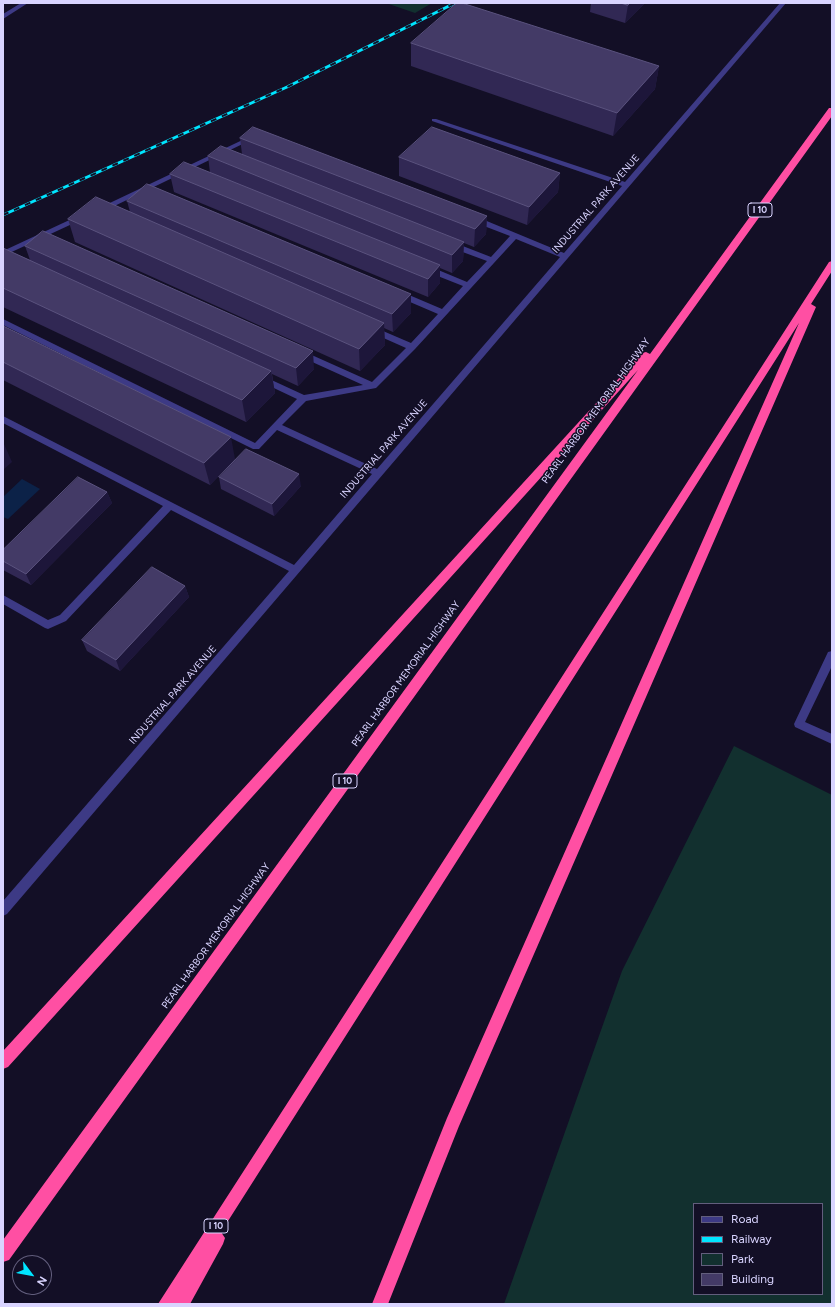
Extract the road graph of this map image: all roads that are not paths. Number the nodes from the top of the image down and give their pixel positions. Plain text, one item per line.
1 (24, 3) edge
2 (783, 3) edge
3 (3, 17) edge
4 (832, 110) edge
5 (434, 120) dead end
6 (260, 133) edge
7 (626, 185) junction
8 (464, 215) edge
9 (515, 235) junction
10 (448, 243) edge
11 (3, 254) edge
12 (565, 256) junction
13 (492, 260) junction
14 (418, 265) edge
15 (829, 268) edge
16 (468, 286) junction
17 (393, 291) edge
18 (688, 309) junction
19 (443, 313) junction
20 (3, 322) edge
21 (368, 328) edge
22 (412, 347) junction
23 (294, 350) edge
24 (253, 375) edge
25 (373, 386) junction
26 (303, 398) junction
27 (3, 419) edge
28 (276, 426) junction
29 (378, 473) junction
30 (170, 505) junction
31 (295, 570) junction
32 (3, 599) edge
33 (832, 655) edge
34 (832, 739) edge
35 (3, 910) edge
36 (3, 1062) edge
37 (267, 1148) junction
38 (3, 1254) edge
39 (166, 1304) edge
40 (181, 1304) edge
41 (380, 1304) edge

1 - 3 street
2 - 7 street, INDUSTRIAL PARK AVENUE
4 - 18 highway, PEARL HARBOR MEMORIAL HIGHWAY / I 10
5 - 7 street
6 - 11 street
7 - 12 street, INDUSTRIAL PARK AVENUE
8 - 9 street
9 - 12 street
9 - 13 street
10 - 13 street
12 - 29 street, INDUSTRIAL PARK AVENUE
13 - 16 street
14 - 16 street
15 - 37 highway, I 10
15 - 41 highway
16 - 19 street
17 - 19 street
18 - 36 highway
18 - 38 highway, PEARL HARBOR MEMORIAL HIGHWAY / I 10
19 - 22 street
20 - 28 street
21 - 22 street
22 - 25 street
23 - 25 street
24 - 26 street
25 - 26 street
26 - 28 street
27 - 30 street
28 - 29 street
29 - 31 street, INDUSTRIAL PARK AVENUE
30 - 31 street
30 - 32 street
31 - 35 street, INDUSTRIAL PARK AVENUE
33 - 34 street
37 - 39 highway, I 10
37 - 40 highway

